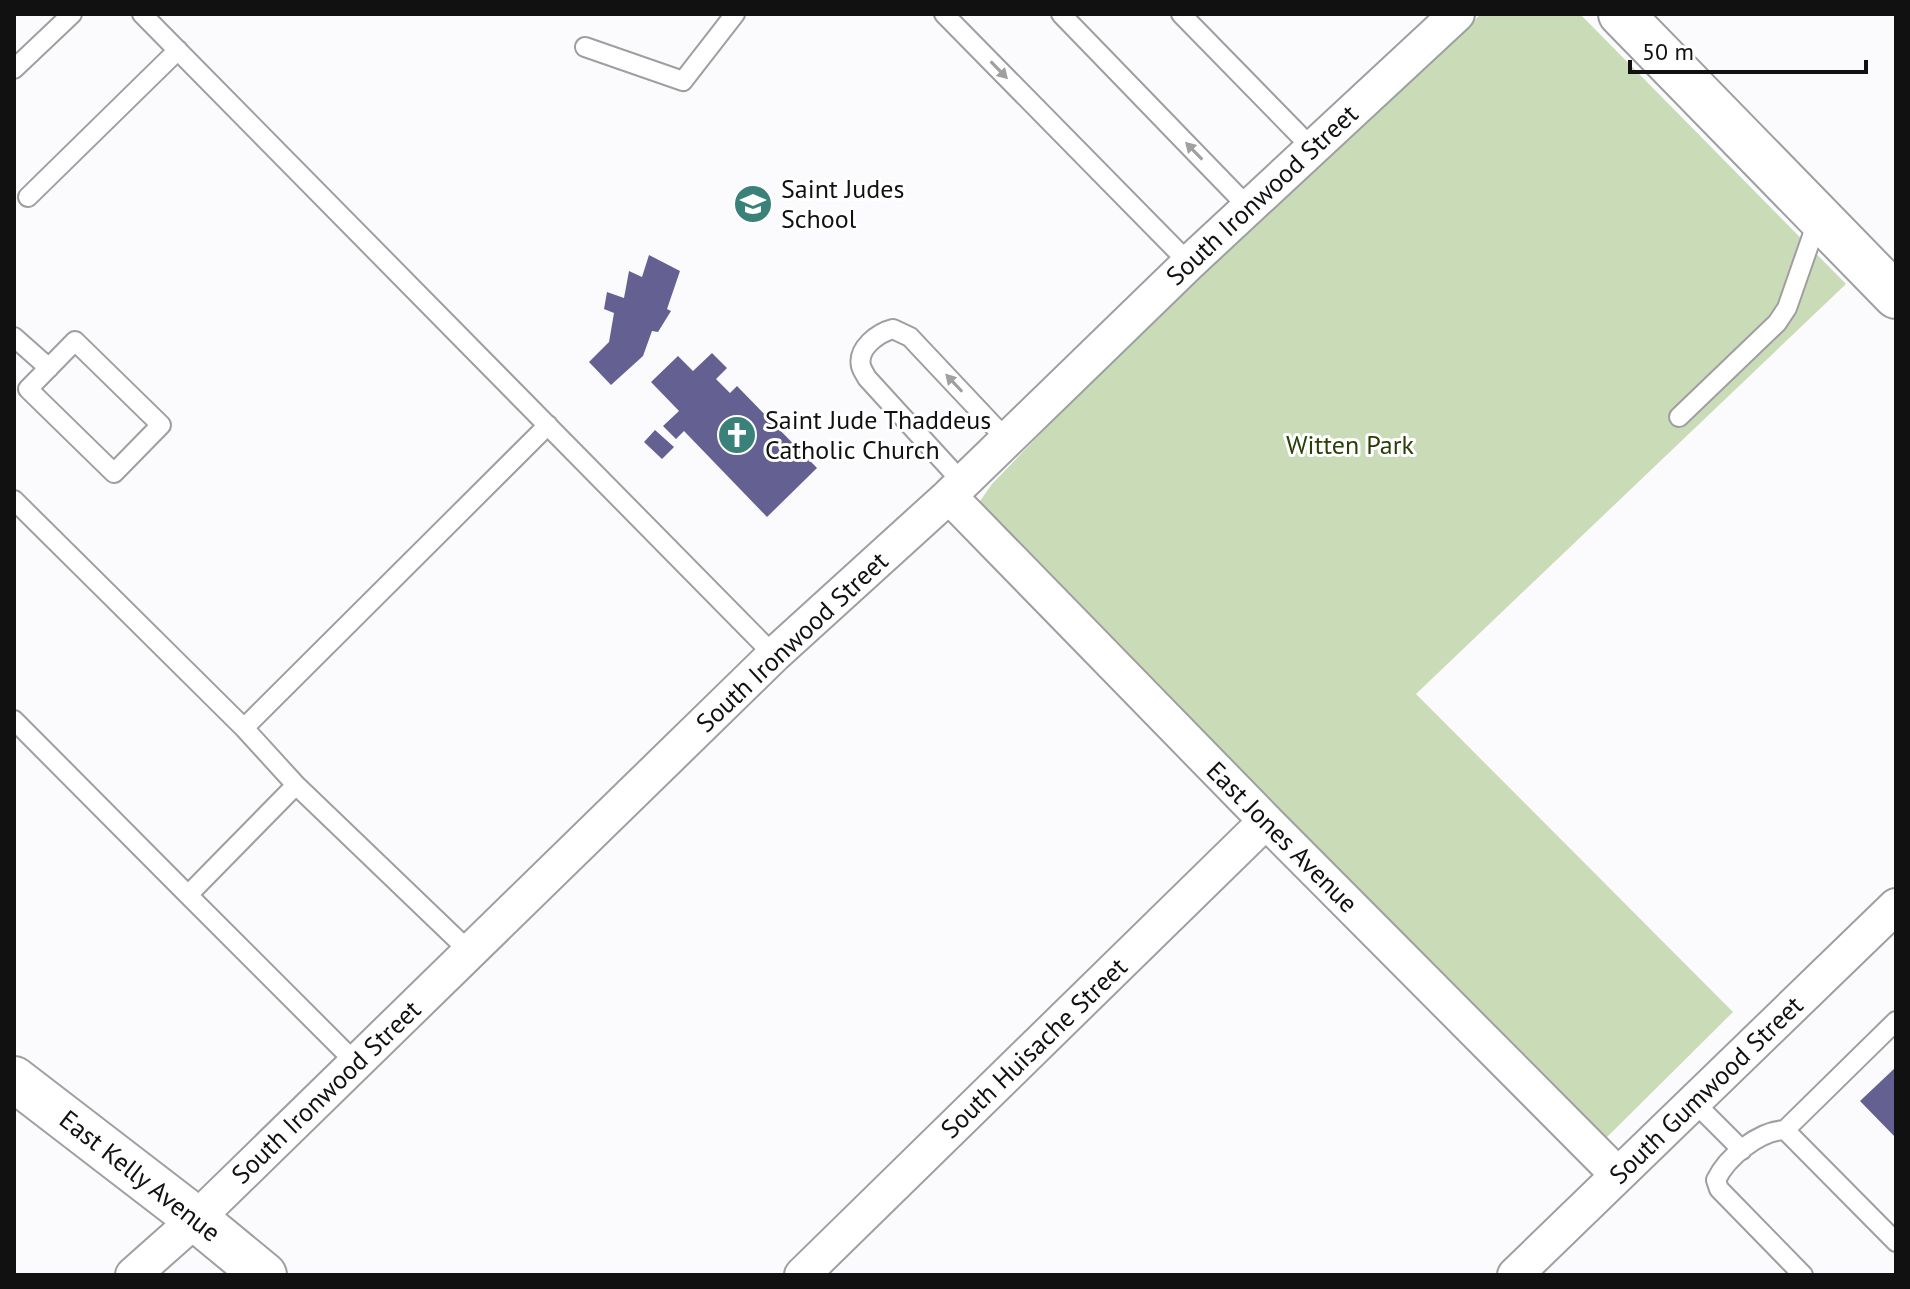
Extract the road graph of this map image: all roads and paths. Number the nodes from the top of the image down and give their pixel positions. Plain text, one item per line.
1 (72, 14) edge
2 (142, 14) edge
3 (735, 14) edge
4 (944, 14) edge
5 (1061, 14) edge
6 (1181, 14) edge
7 (1457, 14) edge
8 (1621, 14) edge
9 (585, 47) dead end
10 (178, 50) junction
11 (14, 69) edge
12 (1312, 148) junction
13 (28, 197) dead end
14 (1248, 207) junction
15 (1819, 217) junction
16 (1189, 263) junction
17 (1896, 296) edge
18 (14, 337) edge
19 (49, 368) junction
20 (1679, 417) dead end
21 (548, 425) junction
22 (1007, 440) junction
23 (956, 489) junction
24 (14, 500) edge
25 (774, 655) junction
26 (14, 720) edge
27 (244, 728) junction
28 (296, 785) junction
29 (1266, 821) junction
30 (188, 895) junction
31 (1896, 906) edge
32 (470, 952) junction
33 (1896, 1021) edge
34 (356, 1063) junction
35 (14, 1079) edge
36 (1694, 1102) junction
37 (1785, 1130) junction
38 (1742, 1150) junction
39 (1618, 1175) junction
40 (196, 1219) junction
41 (1896, 1242) edge
42 (133, 1275) edge
43 (264, 1275) edge
44 (802, 1275) edge
45 (1515, 1275) edge
46 (1803, 1275) edge

1 - 11 lane
2 - 10 lane
3 - 9 lane
4 -> 16 lane
14 -> 5 lane
6 - 12 lane
7 - 12 street, South Ironwood Street
8 - 15 street
10 - 13 lane
10 - 21 lane
12 - 14 street, South Ironwood Street
14 - 16 street, South Ironwood Street
15 - 17 street
15 - 20 lane
16 - 22 street, South Ironwood Street
18 - 19 lane
19 - 19 lane
21 - 25 lane
21 - 27 lane
22 - 23 street, South Ironwood Street
22 -> 23 lane
23 - 25 street, South Ironwood Street
23 - 29 street, East Jones Avenue
24 - 27 lane
25 - 32 street, South Ironwood Street
26 - 30 lane
27 - 28 lane
28 - 30 lane
28 - 32 lane
29 - 39 street, East Jones Avenue
29 - 44 street, South Huisache Street
30 - 34 lane
31 - 36 street, South Gumwood Street
32 - 34 street, South Ironwood Street
33 - 37 lane
34 - 40 street, South Ironwood Street
35 - 40 street, East Kelly Avenue
36 - 38 lane
36 - 39 street, South Gumwood Street
37 - 38 lane
37 - 41 lane
38 - 46 lane
39 - 45 street, South Gumwood Street
40 - 42 street, South Ironwood Street
40 - 43 street, East Kelly Avenue

